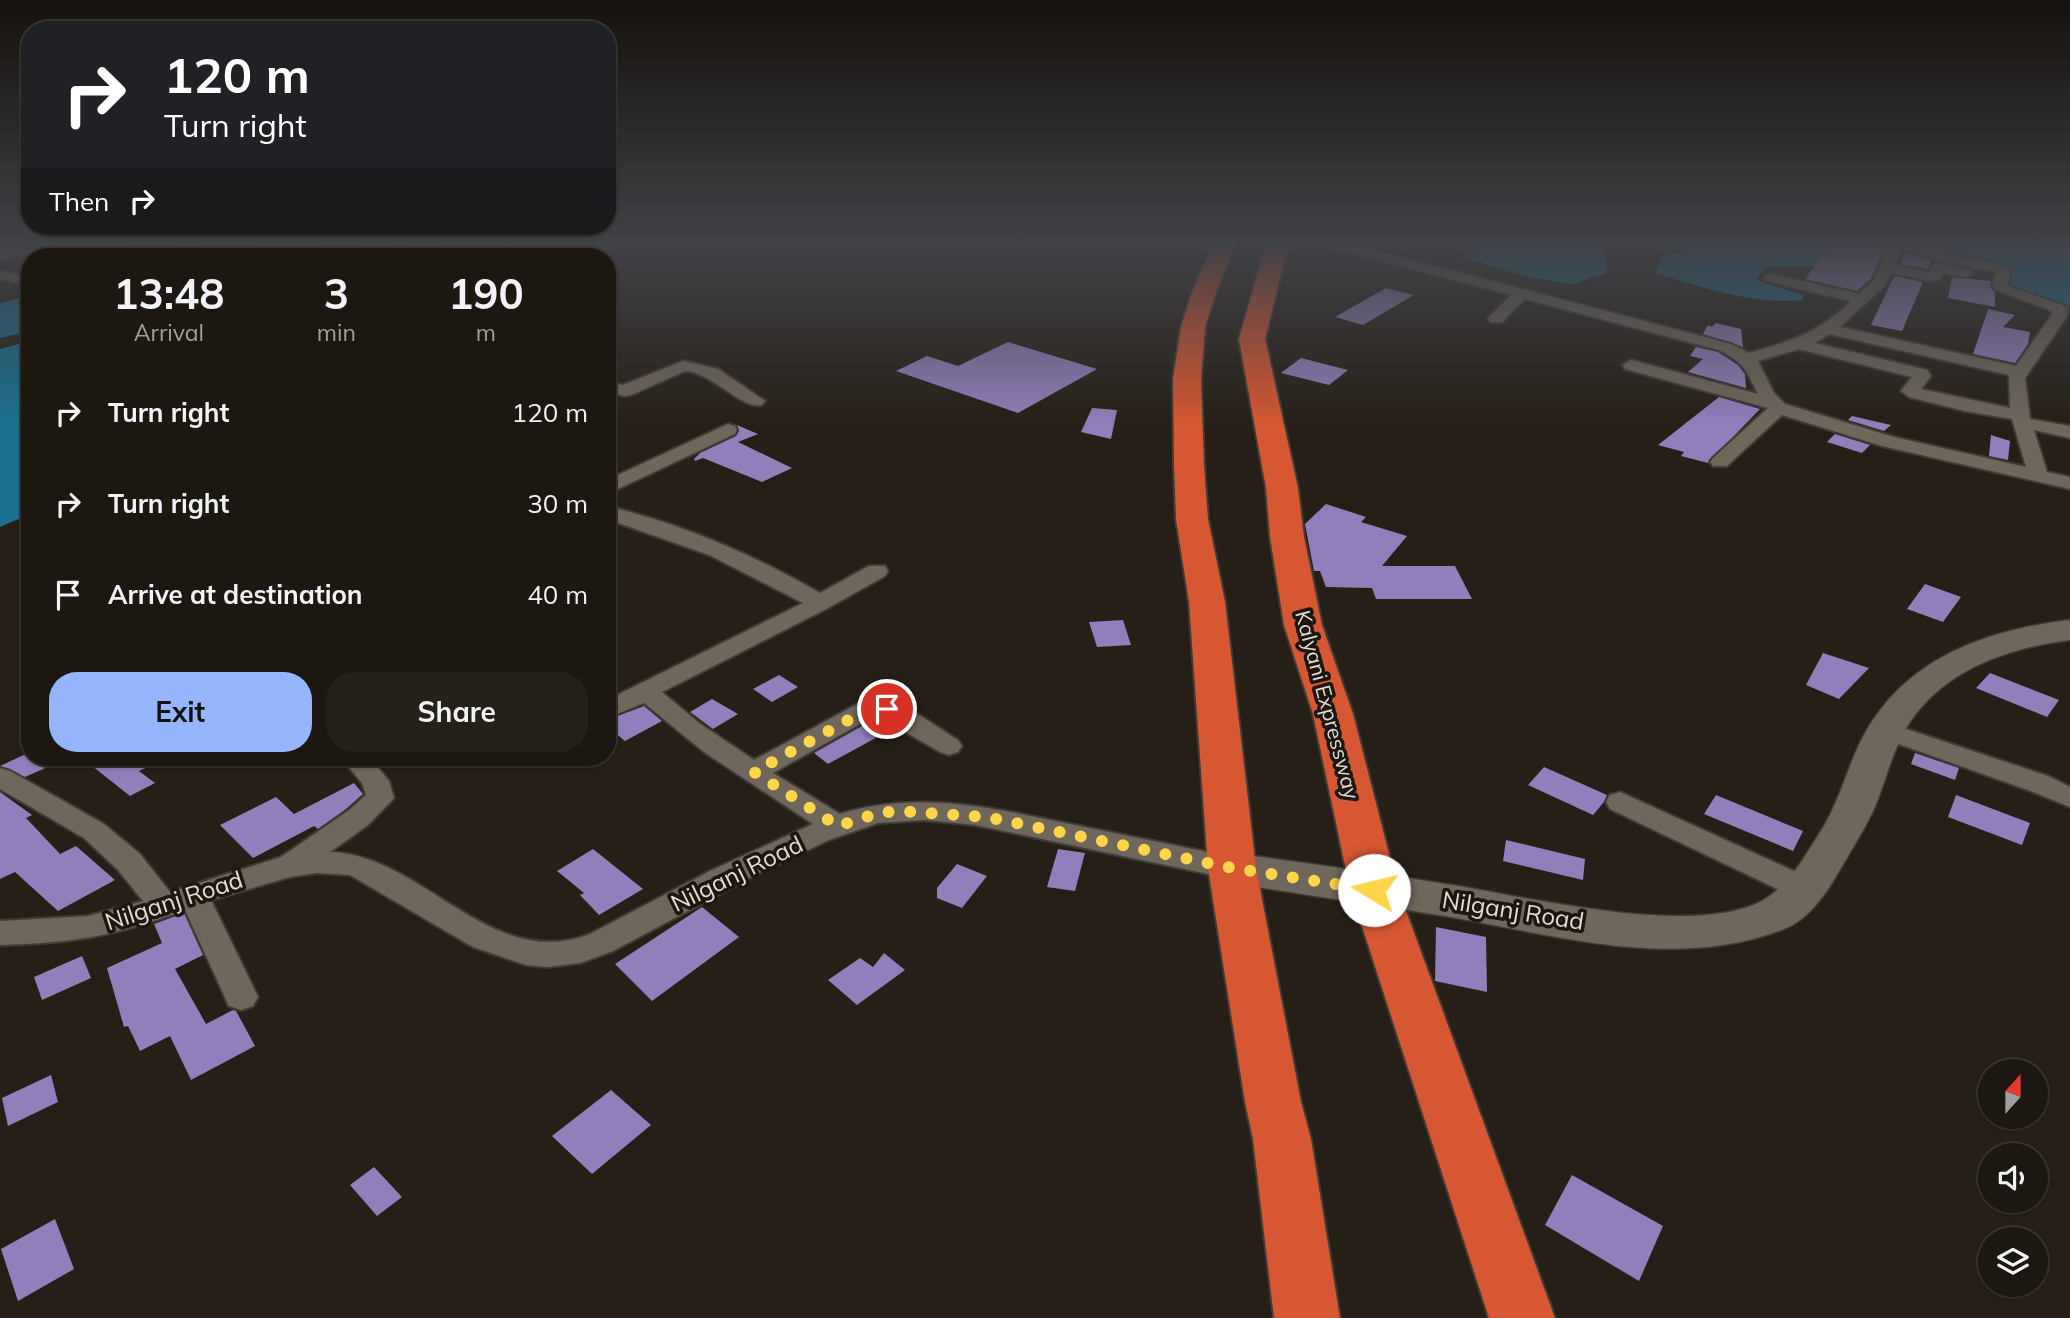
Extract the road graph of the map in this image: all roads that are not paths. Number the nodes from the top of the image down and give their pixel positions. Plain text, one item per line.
1 (1200, 303) edge
2 (1261, 303) edge
3 (1263, 303) edge
4 (1513, 303) edge
5 (1560, 303) edge
6 (1857, 303) edge
7 (2041, 303) edge
8 (1496, 319) dead end
9 (1254, 326) junction
10 (1826, 329) junction
11 (1799, 344) junction
12 (1749, 358) junction
13 (1631, 365) dead end
14 (2018, 372) junction
15 (616, 389) edge
16 (756, 401) dead end
17 (1776, 406) junction
18 (2022, 419) junction
19 (728, 430) dead end
20 (2070, 432) edge
21 (1720, 463) dead end
22 (2038, 475) junction
23 (2070, 483) edge
24 (616, 484) edge
25 (616, 515) edge
26 (877, 571) dead end
27 (820, 603) junction
28 (2070, 630) edge
29 (647, 692) junction
30 (616, 706) edge
31 (1885, 730) junction
32 (949, 746) dead end
33 (362, 766) edge
34 (754, 772) junction
35 (0, 777) edge
36 (2070, 798) edge
37 (1620, 802) dead end
38 (838, 826) junction
39 (289, 866) junction
40 (1232, 868) junction
41 (1805, 888) junction
42 (1374, 890) junction
43 (194, 896) junction
44 (164, 906) junction
45 (0, 933) edge
46 (241, 997) dead end
47 (1307, 1318) edge
48 (1522, 1318) edge

1 - 40 highway
2 - 9 highway, Kalyani Expressway
3 - 9 street
4 - 8 street
5 - 12 street
6 - 10 street
7 - 14 street
9 - 42 highway, Kalyani Expressway
10 - 11 street
10 - 14 street
11 - 12 street
11 - 18 street
12 - 17 street
13 - 17 street
14 - 18 street
15 - 16 street
17 - 21 street
17 - 22 street
18 - 20 street
18 - 22 street
19 - 24 street
22 - 23 street
25 - 27 street
26 - 27 street
27 - 29 street
28 - 31 street, Nilganj Road
29 - 30 street
29 - 34 street
31 - 36 street
31 - 41 street, Nilganj Road
32 - 34 street
33 - 39 street
34 - 38 street
35 - 44 street
37 - 41 street
38 - 39 street, Nilganj Road
38 - 40 street, Nilganj Road
39 - 43 street, Nilganj Road
40 - 42 street, Nilganj Road
40 - 47 highway
41 - 42 street, Nilganj Road
42 - 48 highway, Kalyani Expressway
43 - 44 street, Nilganj Road
43 - 46 street
44 - 45 street, Nilganj Road

